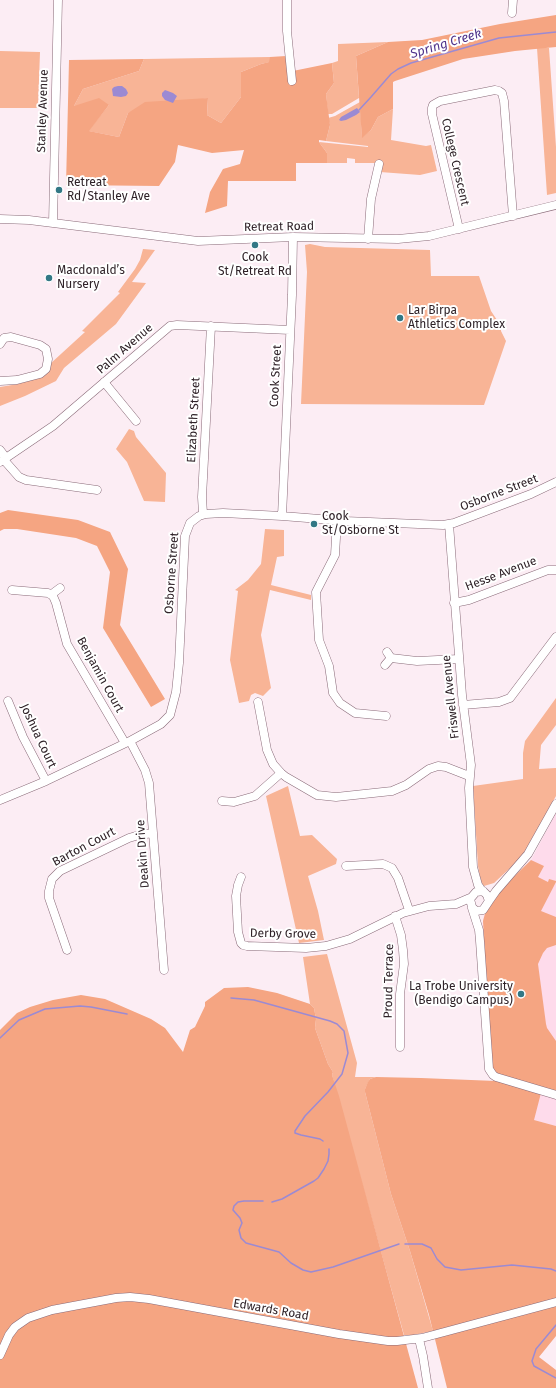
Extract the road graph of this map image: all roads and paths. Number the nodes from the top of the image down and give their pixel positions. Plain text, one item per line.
1 (58, 0) edge
2 (287, 0) edge
3 (513, 0) edge
4 (512, 13) dead end
5 (292, 81) dead end
6 (379, 164) dead end
7 (556, 205) edge
8 (513, 216) junction
9 (0, 219) edge
10 (52, 223) junction
11 (459, 229) junction
12 (293, 238) junction
13 (368, 239) junction
14 (211, 326) junction
15 (290, 330) junction
16 (0, 344) edge
17 (0, 381) edge
18 (104, 382) junction
19 (136, 420) dead end
20 (0, 450) edge
21 (3, 460) edge
22 (556, 482) edge
23 (97, 490) dead end
24 (204, 514) junction
25 (282, 516) junction
26 (337, 520) junction
27 (449, 524) junction
28 (556, 570) edge
29 (60, 588) dead end
30 (12, 590) dead end
31 (52, 594) junction
32 (454, 603) junction
33 (556, 637) edge
34 (388, 658) dead end
35 (459, 659) junction
36 (8, 701) dead end
37 (258, 702) dead end
38 (463, 705) junction
39 (386, 716) dead end
40 (127, 742) junction
41 (280, 773) junction
42 (469, 776) junction
43 (46, 781) junction
44 (0, 800) edge
45 (222, 801) dead end
46 (556, 804) edge
47 (153, 834) junction
48 (346, 866) dead end
49 (473, 867) junction
50 (241, 877) dead end
51 (505, 880) junction
52 (482, 891) junction
53 (471, 897) junction
54 (456, 904) junction
55 (486, 905) junction
56 (472, 908) junction
57 (409, 910) junction
58 (394, 916) junction
59 (478, 930) junction
60 (67, 950) dead end
61 (164, 970) dead end
62 (400, 1047) dead end
63 (556, 1095) edge
64 (556, 1302) edge
65 (419, 1339) junction
66 (0, 1355) edge
67 (428, 1388) edge

1 - 10 street, Stanley Avenue
2 - 5 street
3 - 4 street
6 - 13 street
7 - 8 street, Retreat Road
8 - 11 street, Retreat Road
8 - 11 street, College Crescent
9 - 10 street, Retreat Road
10 - 12 street, Retreat Road
11 - 13 street, Retreat Road
12 - 13 street, Retreat Road
12 - 15 street, Cook Street
14 - 15 street, Palm Avenue
14 - 18 street, Palm Avenue
14 - 24 street, Elizabeth Street
15 - 25 street, Cook Street
16 - 17 street
18 - 19 street
18 - 21 street, Palm Avenue
20 - 21 street
21 - 23 street
22 - 27 street, Osborne Street
24 - 25 street, Osborne Street
24 - 40 street, Osborne Street
25 - 26 street, Osborne Street
26 - 27 street, Osborne Street
26 - 39 street
27 - 32 street, Friswell Avenue
28 - 32 street, Hesse Avenue
29 - 31 street
30 - 31 street
31 - 40 street, Benjamin Court
32 - 35 street, Friswell Avenue
33 - 38 street
34 - 35 street
35 - 38 street, Friswell Avenue
36 - 43 street, Joshua Court
37 - 41 street
38 - 42 street, Friswell Avenue
40 - 43 street, Osborne Street
40 - 47 street, Deakin Drive
41 - 42 street
41 - 45 street
42 - 49 street, Friswell Avenue
43 - 44 street, Osborne Street
46 - 51 street
47 - 60 street, Barton Court
47 - 61 street, Deakin Drive
48 - 57 street
49 - 52 street, Friswell Avenue
49 - 53 street, Friswell Avenue
50 - 58 street, Derby Grove
51 - 52 street
51 - 55 street
52 - 53 street
52 - 55 street
53 - 54 street, Derby Grove
53 - 56 street
54 - 56 street, Derby Grove
54 - 57 street, Derby Grove
55 - 56 street
55 - 59 street
56 - 59 street
57 - 58 street, Derby Grove
58 - 62 street, Proud Terrace
59 - 63 street
64 - 65 street, Edwards Road
65 - 66 street, Edwards Road
65 - 67 street

